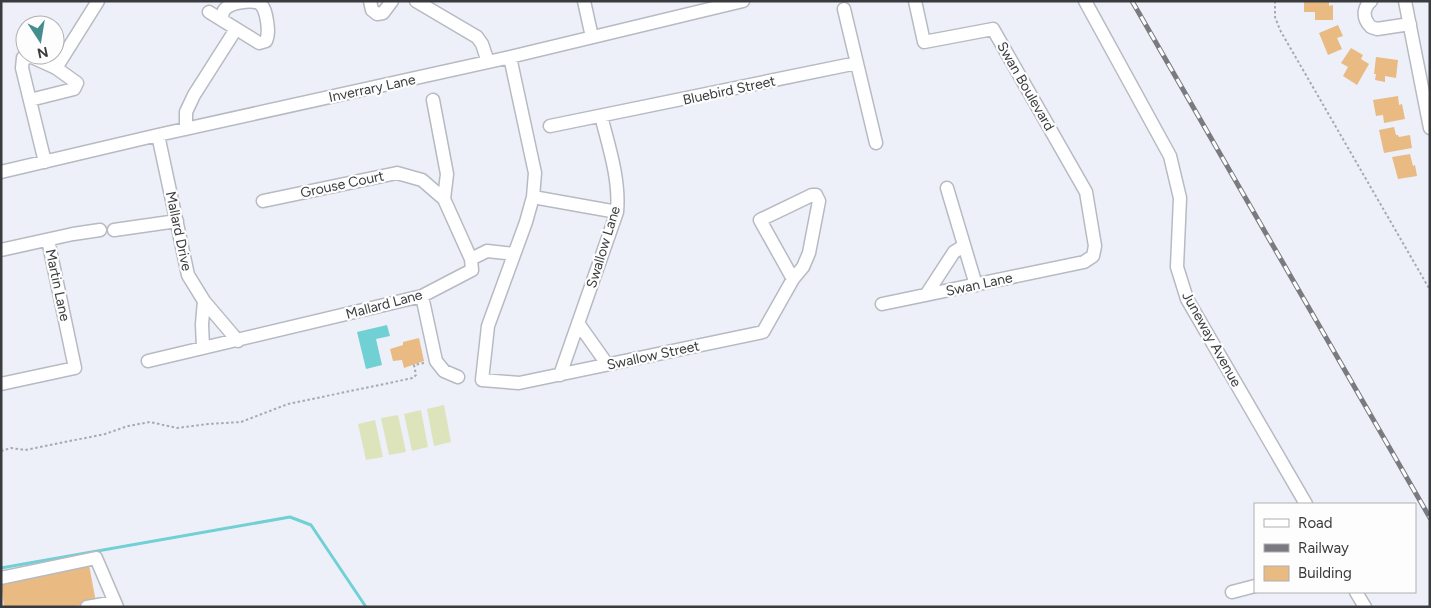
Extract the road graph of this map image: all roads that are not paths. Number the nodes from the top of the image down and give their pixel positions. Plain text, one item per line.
1 (98, 1) edge
2 (370, 1) edge
3 (392, 1) edge
4 (416, 1) edge
5 (584, 1) edge
6 (743, 1) edge
7 (915, 1) edge
8 (1085, 1) edge
9 (1371, 1) edge
10 (1404, 1) edge
11 (255, 2) edge
12 (690, 7) edge
13 (844, 9) dead end
14 (209, 12) dead end
15 (222, 20) junction
16 (1410, 24) junction
17 (236, 29) junction
18 (592, 37) junction
19 (510, 57) junction
20 (488, 62) junction
21 (857, 63) junction
22 (56, 68) junction
23 (30, 100) junction
24 (434, 100) dead end
25 (602, 116) junction
26 (550, 126) dead end
27 (1430, 128) edge
28 (186, 129) junction
29 (158, 135) junction
30 (876, 143) dead end
31 (45, 162) junction
32 (1, 172) edge
33 (947, 188) dead end
34 (533, 197) junction
35 (444, 199) junction
36 (263, 201) dead end
37 (617, 212) junction
38 (177, 221) junction
39 (100, 230) dead end
40 (114, 230) dead end
41 (48, 240) junction
42 (964, 246) junction
43 (1, 250) edge
44 (514, 254) junction
45 (471, 259) junction
46 (1076, 264) joint
47 (793, 280) junction
48 (976, 285) junction
49 (926, 295) junction
50 (422, 296) junction
51 (204, 301) junction
52 (882, 304) dead end
53 (578, 323) junction
54 (238, 341) junction
55 (203, 348) junction
56 (148, 360) dead end
57 (607, 364) junction
58 (560, 375) junction
59 (458, 377) dead end
60 (1, 384) edge
61 (1305, 503) edge
62 (1, 578) edge
63 (1254, 586) edge
64 (1232, 592) dead end
65 (1357, 593) edge
66 (116, 604) edge
67 (87, 607) edge
68 (1365, 607) edge

1 - 22 street
2 - 3 street
4 - 20 street
5 - 18 street
6 - 12 street, Inverrary Lane
7 - 46 street, Swan Boulevard
8 - 61 street, Juneway Avenue
9 - 16 street
10 - 16 street
11 - 15 street
11 - 17 street
12 - 18 street, Inverrary Lane
13 - 21 street
14 - 15 street
15 - 17 street
16 - 27 street
17 - 28 street
18 - 19 street, Inverrary Lane
19 - 20 street, Inverrary Lane
19 - 34 street
20 - 28 street, Inverrary Lane
21 - 25 street, Bluebird Street
21 - 30 street
22 - 23 street
22 - 23 street
23 - 31 street
24 - 35 street
25 - 26 street, Bluebird Street
25 - 37 street, Swallow Lane
28 - 29 street, Inverrary Lane
29 - 31 street, Inverrary Lane
29 - 38 street, Mallard Drive
31 - 32 street, Inverrary Lane
33 - 42 street
34 - 37 street
34 - 44 street
35 - 36 street, Grouse Court
35 - 45 street
37 - 53 street, Swallow Lane
38 - 40 street
38 - 51 street, Mallard Drive
39 - 41 street
41 - 43 street, Martin Lane
41 - 60 street, Martin Lane
42 - 48 street
42 - 49 street
44 - 45 street
44 - 58 street, Swallow Street
45 - 50 street, Mallard Lane
46 - 48 street, Swan Lane
47 - 47 street, Swallow Street
47 - 57 street, Swallow Street
48 - 49 street, Swan Lane
49 - 52 street, Swan Lane
50 - 54 street, Mallard Lane
50 - 59 street
51 - 54 street, Mallard Drive
51 - 55 street
53 - 57 street
53 - 58 street, Swallow Lane
54 - 55 street
55 - 56 street
57 - 58 street, Swallow Street
62 - 66 street
63 - 64 street
65 - 68 street
66 - 67 street

